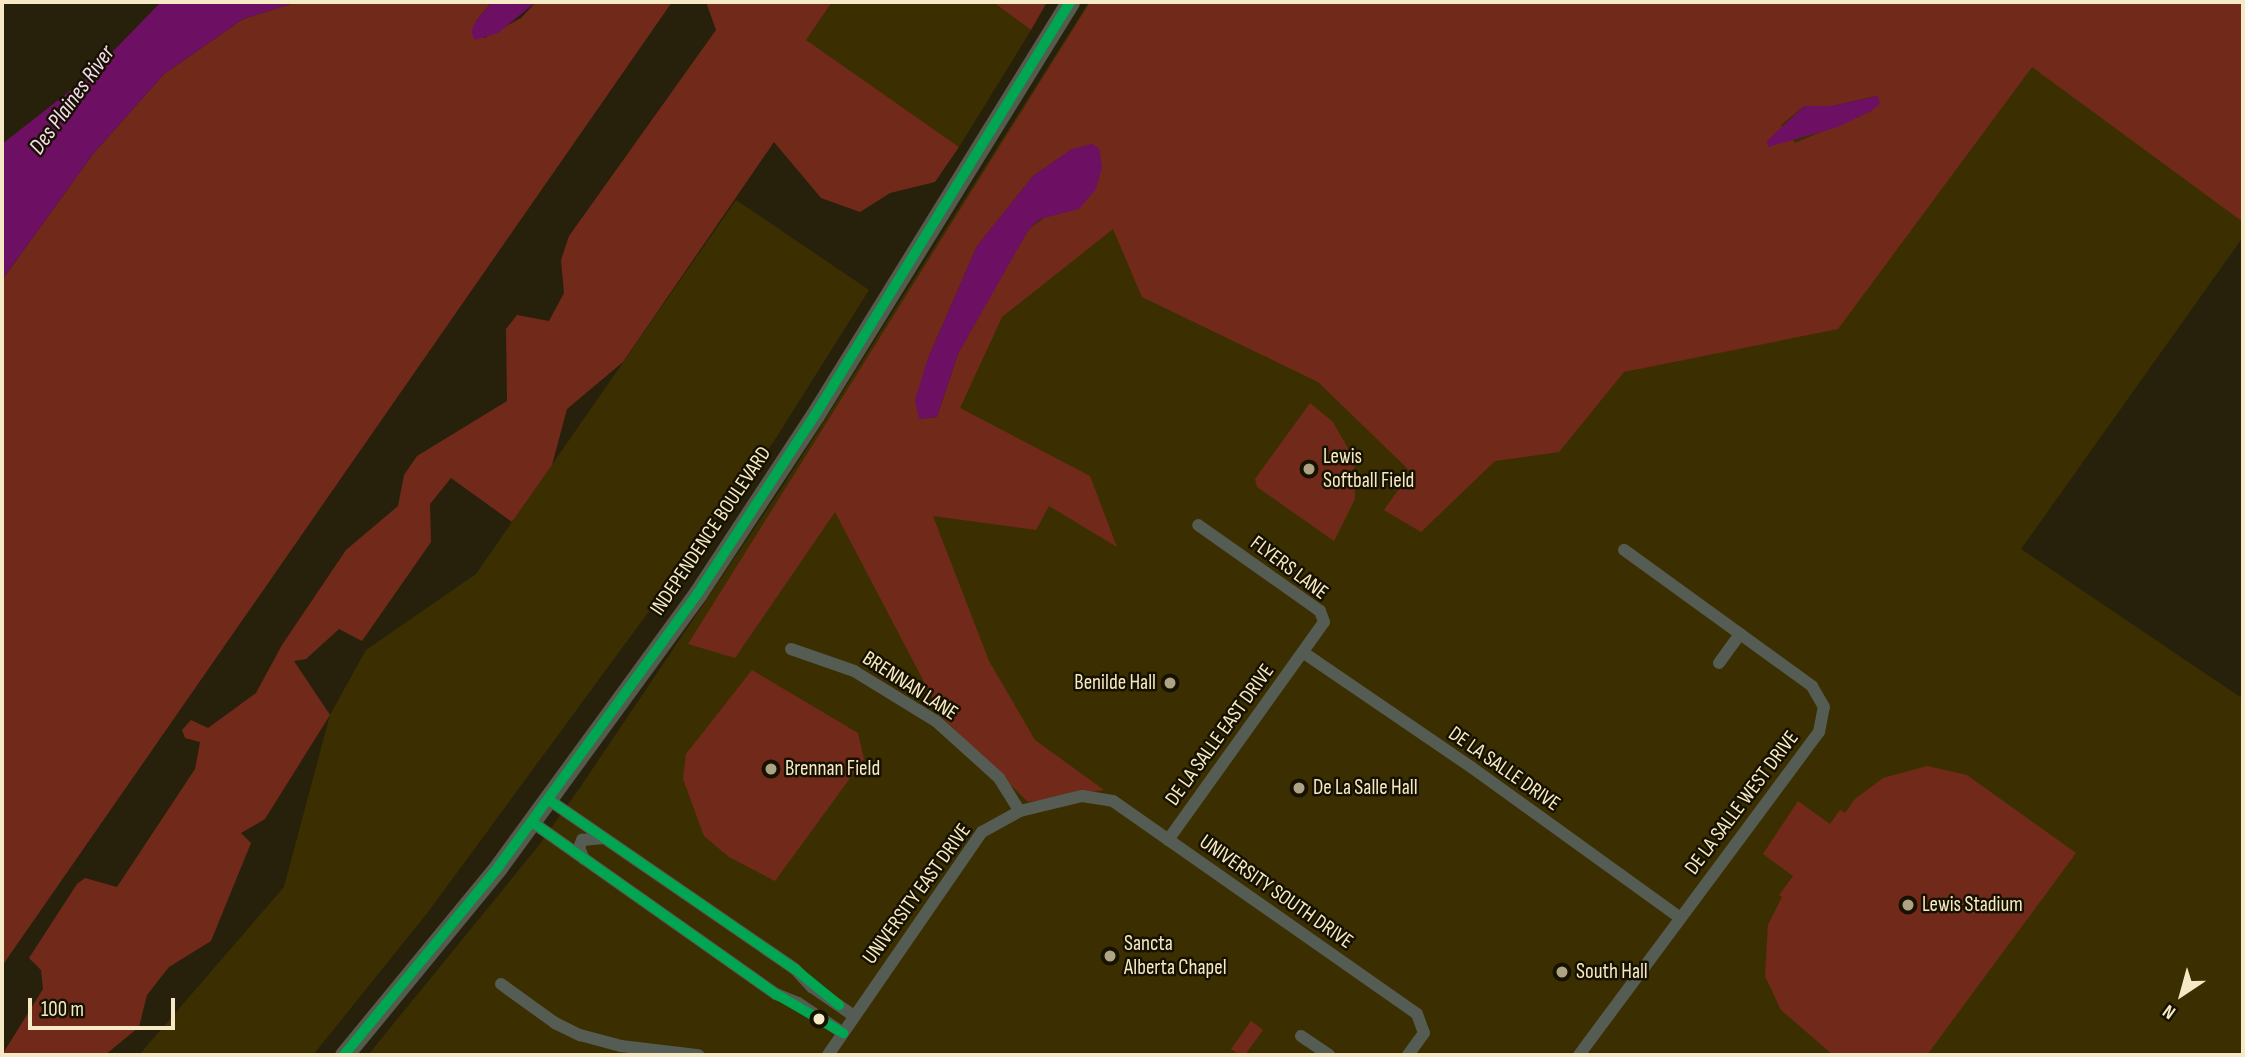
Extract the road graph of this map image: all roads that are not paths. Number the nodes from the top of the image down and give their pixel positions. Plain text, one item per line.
1 (1070, 2) edge
2 (1198, 525) dead end
3 (1624, 550) dead end
4 (1740, 634) junction
5 (791, 649) dead end
6 (1304, 653) junction
7 (1720, 663) dead end
8 (549, 800) junction
9 (1113, 801) joint
10 (1020, 810) junction
11 (532, 822) junction
12 (604, 838) junction
13 (1168, 840) junction
14 (586, 863) junction
15 (1680, 918) junction
16 (501, 984) dead end
17 (854, 1016) junction
18 (843, 1033) junction
19 (1301, 1036) dead end
20 (344, 1055) edge
21 (698, 1055) edge
22 (828, 1055) edge
23 (1329, 1055) edge
24 (1408, 1055) edge
25 (1579, 1055) edge

1 - 8 main road, INDEPENDENCE BOULEVARD
2 - 6 street, FLYERS LANE
3 - 4 street, DE LA SALLE WEST DRIVE
4 - 7 street
4 - 15 street, DE LA SALLE WEST DRIVE
5 - 10 street, BRENNAN LANE
6 - 13 street, DE LA SALLE EAST DRIVE
6 - 15 street, DE LA SALLE DRIVE
8 - 11 main road, INDEPENDENCE BOULEVARD
8 - 12 street
9 - 10 street, UNIVERSITY EAST DRIVE
9 - 13 street, UNIVERSITY SOUTH DRIVE
10 - 17 street, UNIVERSITY EAST DRIVE
11 - 14 street
11 - 20 main road, INDEPENDENCE BOULEVARD
12 - 14 street
12 - 17 street
13 - 24 street, UNIVERSITY SOUTH DRIVE
14 - 18 street
15 - 25 street, DE LA SALLE WEST DRIVE
16 - 21 street
17 - 18 street, UNIVERSITY EAST DRIVE
18 - 22 street, UNIVERSITY EAST DRIVE
19 - 23 street

